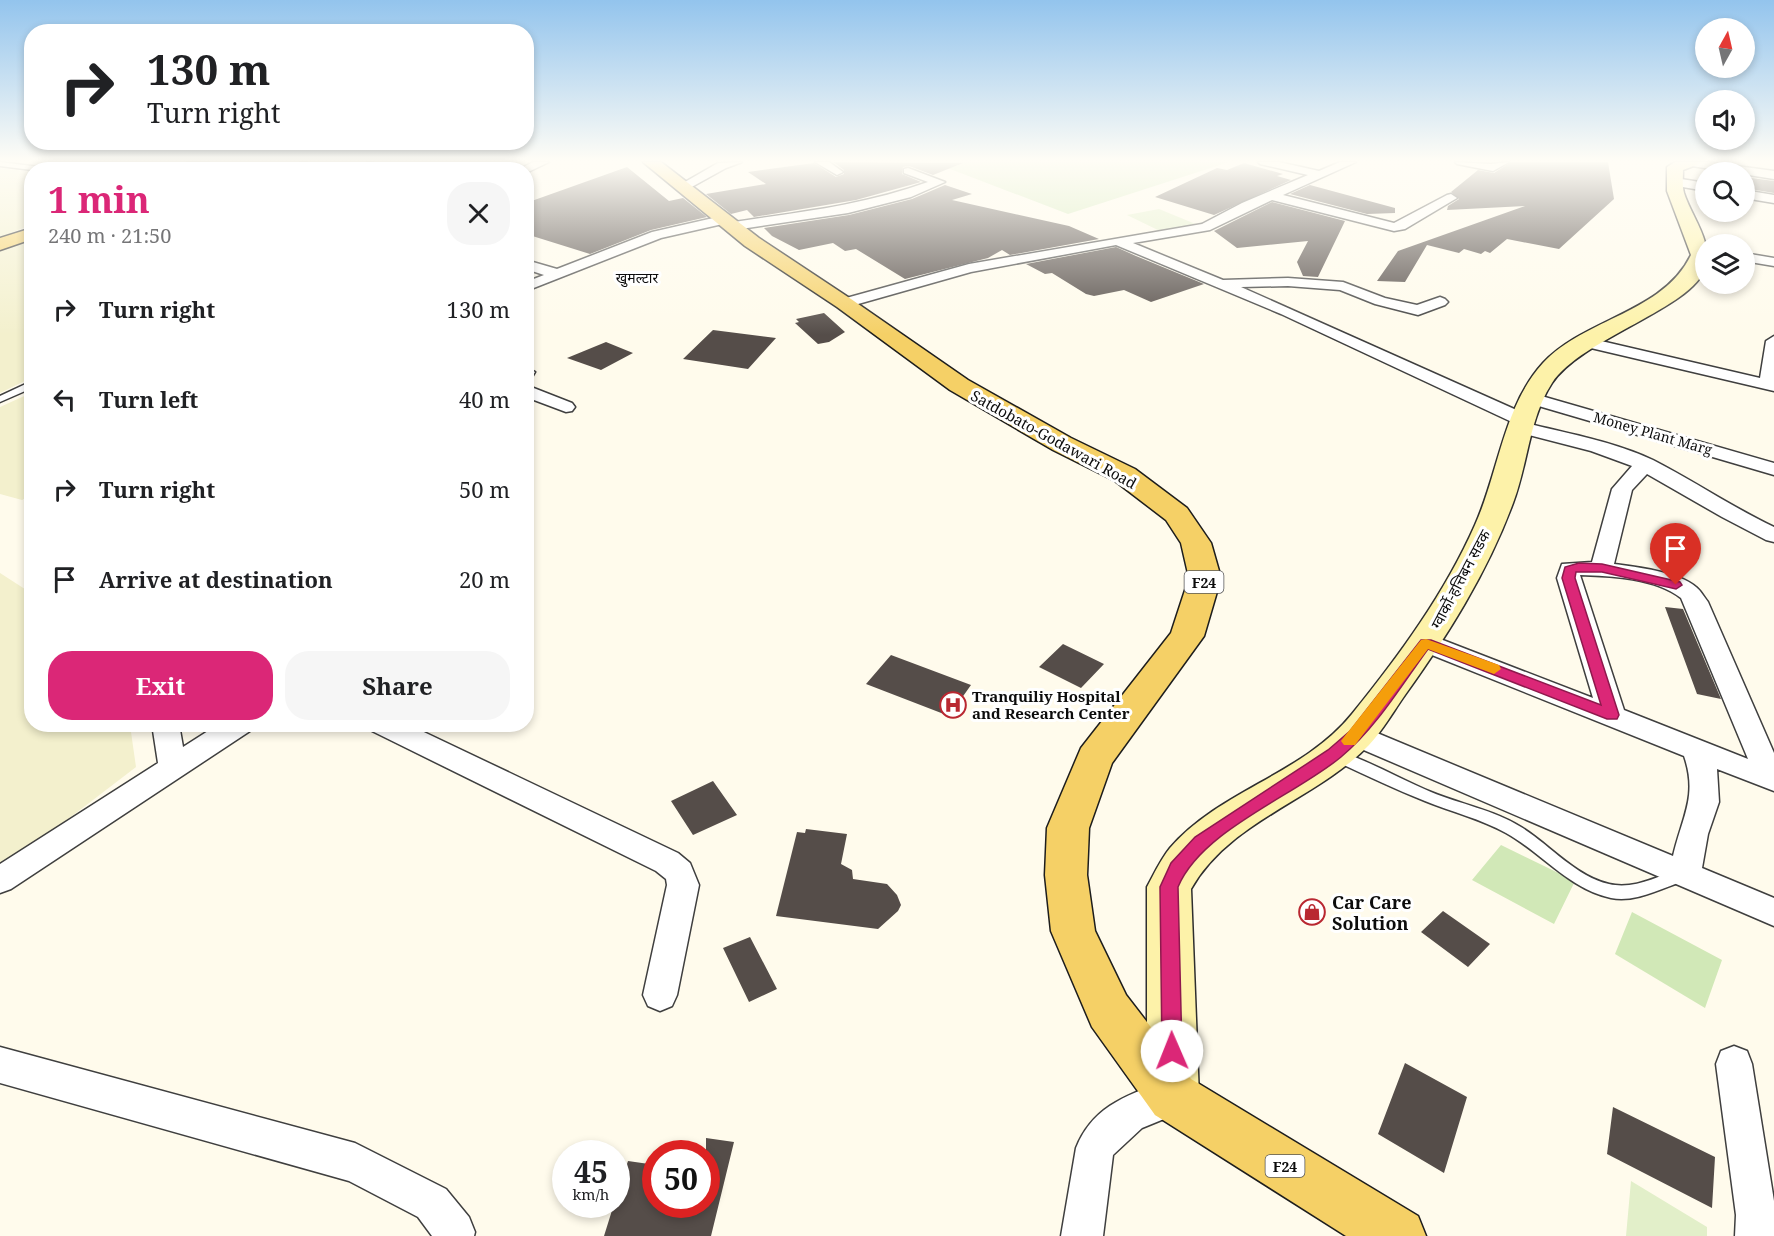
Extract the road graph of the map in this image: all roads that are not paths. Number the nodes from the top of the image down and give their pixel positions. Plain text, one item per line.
1 (724, 220) edge
2 (756, 220) edge
3 (1219, 220) edge
4 (1365, 220) edge
5 (1412, 220) edge
6 (1689, 220) edge
7 (728, 223) junction
8 (1695, 234) edge
9 (24, 236) edge
10 (1117, 241) junction
11 (0, 244) edge
12 (1755, 258) edge
13 (1774, 262) edge
14 (534, 267) edge
15 (1695, 271) edge
16 (557, 274) junction
17 (1216, 283) junction
18 (534, 284) edge
19 (1440, 302) dead end
20 (844, 303) junction
21 (1774, 341) edge
22 (1584, 342) junction
23 (1771, 385) edge
24 (24, 388) edge
25 (534, 393) edge
26 (0, 399) edge
27 (566, 406) dead end
28 (1525, 415) junction
29 (1645, 464) junction
30 (1774, 469) edge
31 (1774, 535) edge
32 (1602, 568) junction
33 (1426, 643) junction
34 (1612, 715) junction
35 (166, 732) edge
36 (228, 732) edge
37 (399, 732) edge
38 (1344, 745) junction
39 (1696, 751) junction
40 (173, 767) junction
41 (1773, 779) edge
42 (1686, 873) junction
43 (0, 880) edge
44 (1774, 912) edge
45 (660, 995) dead end
46 (1734, 1064) dead end
47 (0, 1065) edge
48 (1173, 1097) junction
49 (453, 1236) edge
50 (1082, 1236) edge
51 (1398, 1236) edge
52 (1756, 1236) edge

1 - 7 main road, Satdobato-Godawari Road / F24
2 - 7 street
3 - 10 street
4 - 5 street
6 - 8 main road, ग्वार्को-हत्तिबन सडक
7 - 16 street
7 - 20 main road, Satdobato-Godawari Road / F24
9 - 11 main road
10 - 17 street
10 - 20 street
12 - 13 street
14 - 16 street
15 - 22 main road, ग्वार्को-हत्तिबन सडक
16 - 18 street
17 - 19 street
17 - 28 street
20 - 48 main road, Satdobato-Godawari Road / F24
21 - 23 street
22 - 23 street
22 - 28 main road, ग्वार्को-हत्तिबन सडक
24 - 26 lane
25 - 27 street
28 - 29 street
28 - 30 street, Money Plant Marg
28 - 33 main road, ग्वार्को-हत्तिबन सडक
29 - 31 street
29 - 32 street
32 - 34 street
32 - 41 street
33 - 34 street
33 - 38 main road, ग्वार्को-हत्तिबन सडक
34 - 39 street
35 - 40 street
36 - 40 street
37 - 45 street
38 - 42 street
38 - 42 lane
38 - 48 main road, ग्वार्को-हत्तिबन सडक
39 - 41 street
39 - 42 street
40 - 43 street
42 - 44 street
46 - 52 street
47 - 49 street
48 - 50 street
48 - 51 main road, Satdobato-Godawari Road / F24

